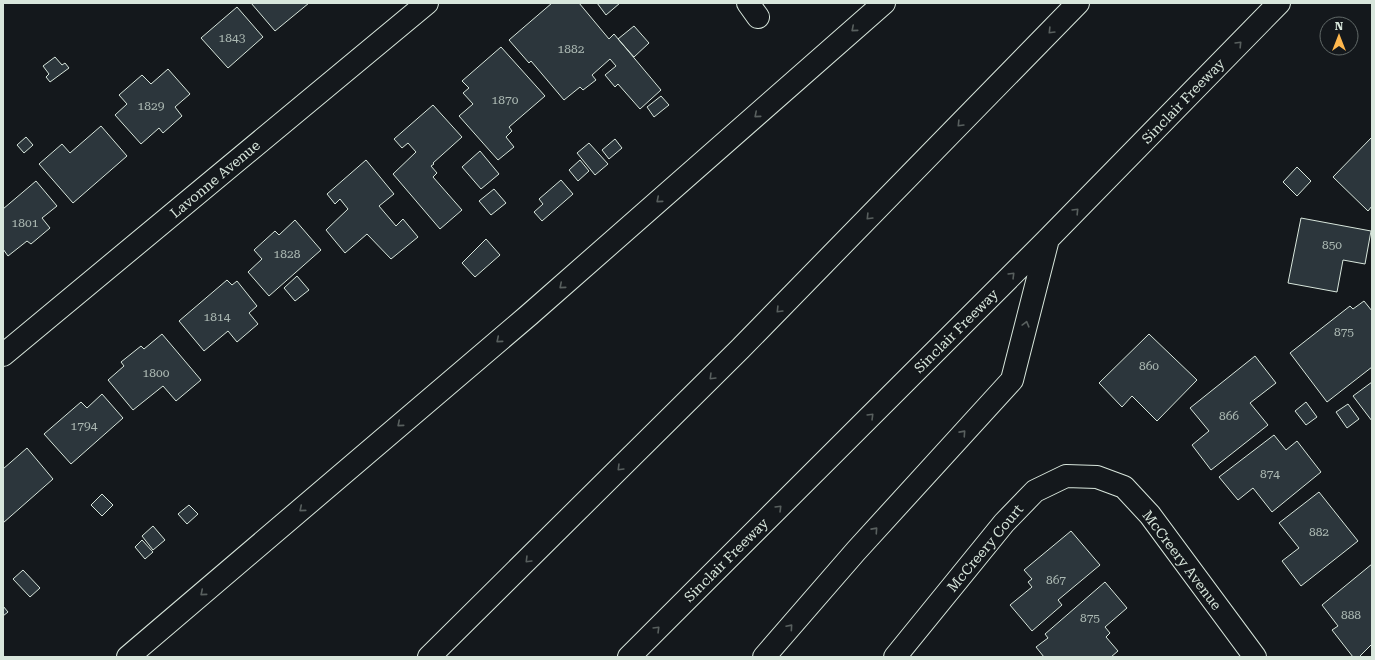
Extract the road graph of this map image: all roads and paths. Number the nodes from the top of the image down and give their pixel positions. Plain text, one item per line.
1 (427, 3) edge
2 (884, 3) edge
3 (1078, 3) edge
4 (1279, 3) edge
5 (1048, 239) junction
6 (3, 355) edge
7 (1097, 477) joint
8 (128, 657) edge
9 (429, 657) edge
10 (629, 657) edge
11 (764, 657) edge
12 (895, 657) edge
13 (1255, 657) edge

1 - 6 main road, Lavonne Avenue
2 -> 8 main road
3 -> 9 main road
5 -> 4 main road, Sinclair Freeway
10 -> 5 main road, Sinclair Freeway
11 -> 5 main road
7 - 12 main road, McCreery Court
7 - 13 main road, McCreery Avenue

